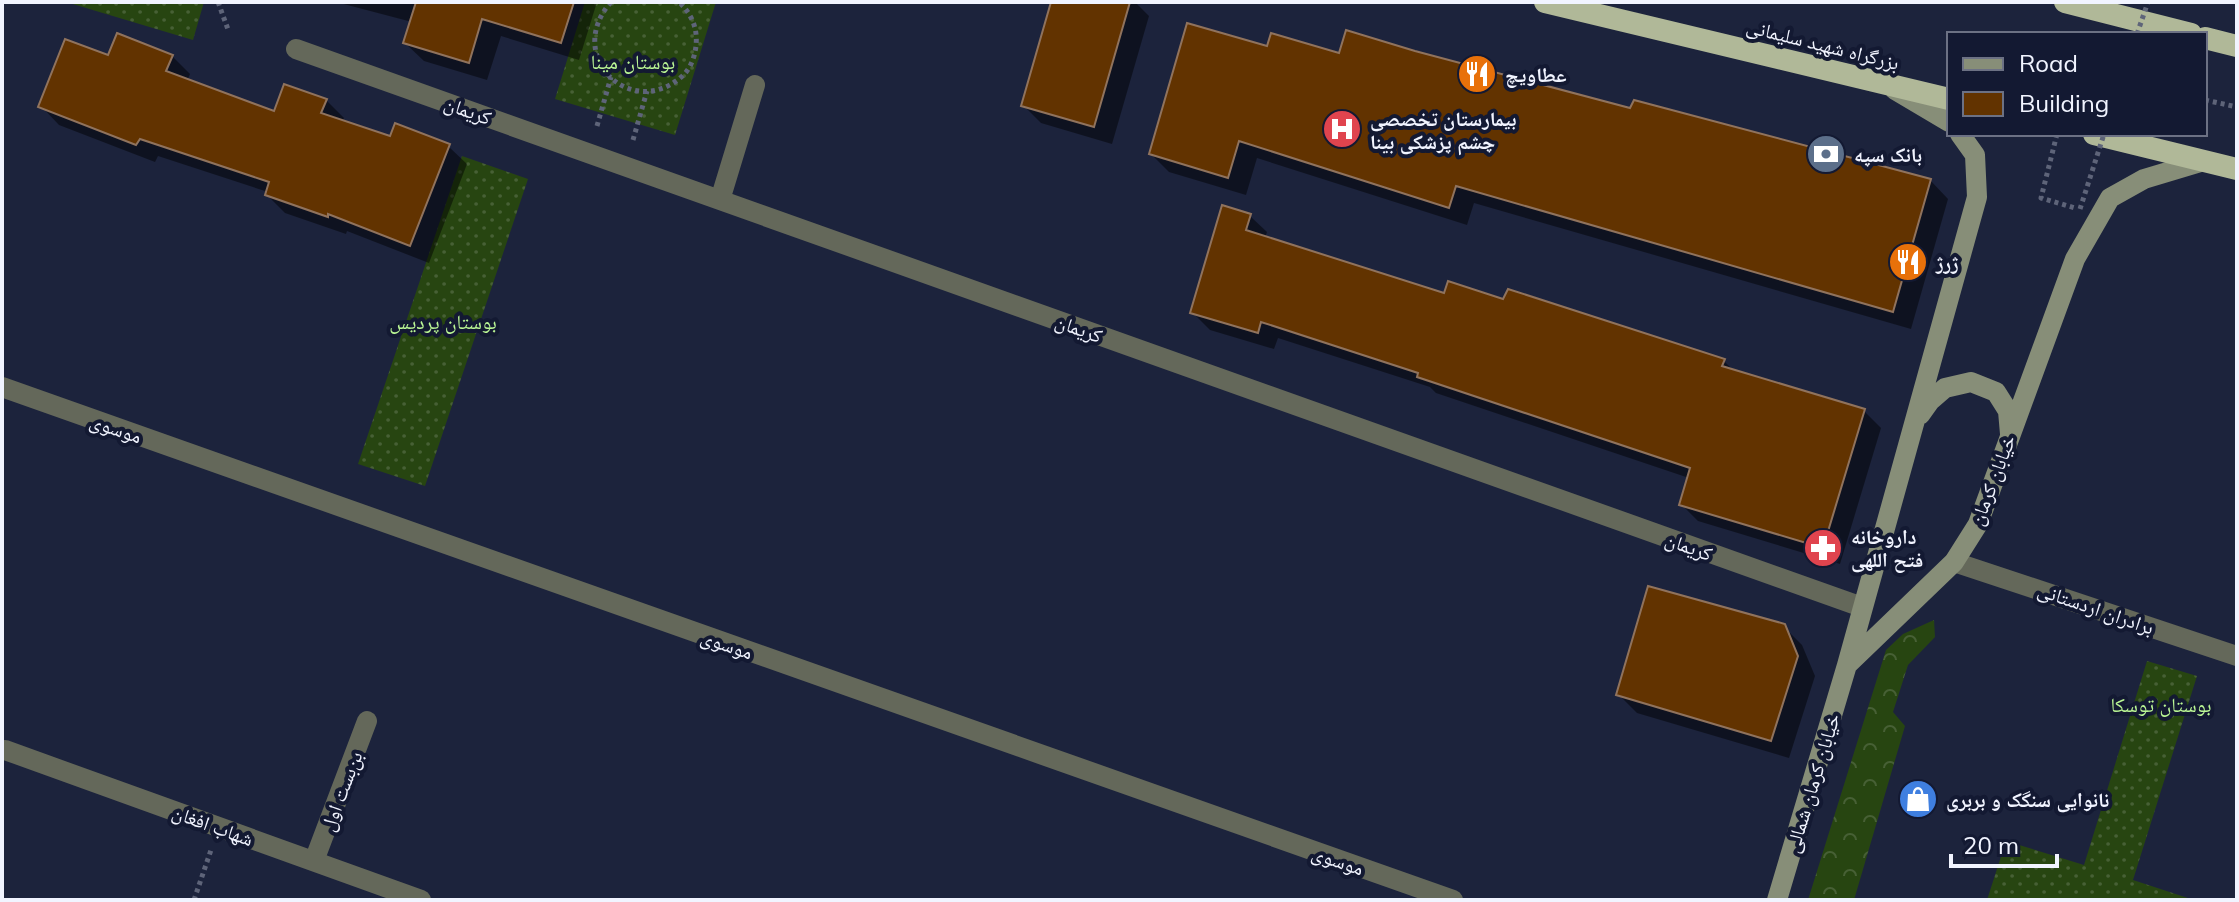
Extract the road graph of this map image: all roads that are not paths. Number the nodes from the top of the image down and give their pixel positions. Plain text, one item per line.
1 (1545, 2) edge
2 (2065, 2) edge
3 (2183, 32) edge
4 (2207, 38) edge
5 (2237, 46) edge
6 (296, 49) dead end
7 (1885, 84) junction
8 (755, 85) dead end
9 (1947, 99) edge
10 (1947, 121) edge
11 (1961, 136) edge
12 (2102, 136) edge
13 (2204, 161) junction
14 (2237, 169) edge
15 (720, 200) junction
16 (2, 387) edge
17 (1914, 424) junction
18 (2010, 434) junction
19 (1954, 562) junction
20 (1862, 607) junction
21 (2237, 656) edge
22 (1847, 665) junction
23 (367, 721) dead end
24 (5, 750) dead end
25 (314, 861) junction
26 (421, 900) edge
27 (1453, 900) edge
28 (1777, 900) edge

1 - 7 highway, بزرگراه شهید سلیمانی
2 - 3 highway
4 - 5 highway
6 - 15 street, کریمان
7 - 9 highway, بزرگراه شهید سلیمانی
7 - 10 main road
8 - 15 street
11 - 17 main road
12 - 13 highway
13 - 14 highway
13 - 18 main road, خیابان کرمان
15 - 20 street, کریمان
16 - 27 street, موسوی
17 - 18 main road
17 - 20 main road
18 - 19 main road, خیابان کرمان
19 - 21 street, برادران اردستانی
19 - 22 main road, خیابان کرمان
20 - 22 main road
22 - 28 main road, خیابان کرمان شمالی
23 - 25 street, بن‌بست اول
24 - 25 street, شهاب افغان
25 - 26 street, شهاب افغان

